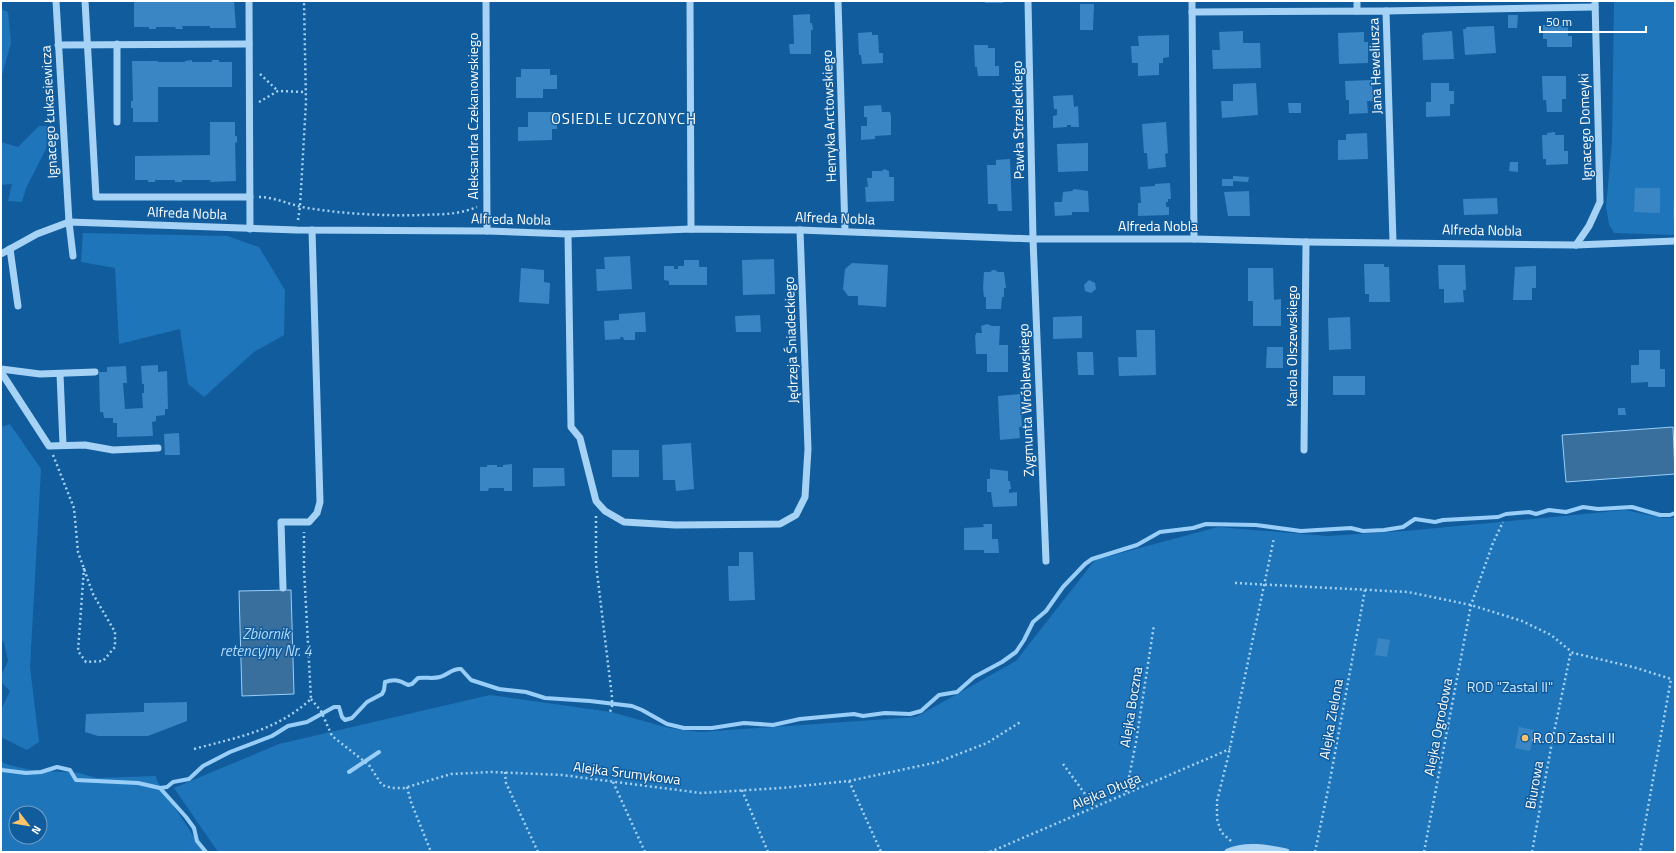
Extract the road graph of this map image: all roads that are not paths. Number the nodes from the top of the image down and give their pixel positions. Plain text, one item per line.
1 (56, 1) edge
2 (85, 1) edge
3 (249, 1) edge
4 (486, 1) edge
5 (690, 1) edge
6 (838, 1) edge
7 (1028, 1) edge
8 (1192, 1) edge
9 (1357, 1) edge
10 (1595, 4) edge
11 (1386, 10) junction
12 (1357, 11) junction
13 (1192, 12) junction
14 (58, 44) junction
15 (86, 44) junction
16 (117, 44) junction
17 (249, 44) junction
18 (117, 122) dead end
19 (250, 197) junction
20 (69, 222) junction
21 (250, 229) junction
22 (691, 229) junction
23 (312, 230) junction
24 (800, 230) junction
25 (487, 231) junction
26 (845, 231) junction
27 (568, 234) junction
28 (1033, 238) junction
29 (1194, 238) junction
30 (1675, 241) edge
31 (1306, 242) junction
32 (1393, 242) junction
33 (1576, 245) junction
34 (10, 248) junction
35 (1, 254) edge
36 (72, 256) dead end
37 (18, 306) dead end
38 (1, 369) edge
39 (1, 372) edge
40 (95, 372) dead end
41 (60, 374) junction
42 (63, 445) junction
43 (158, 448) dead end
44 (1304, 450) dead end
45 (1046, 560) dead end
46 (283, 588) dead end
47 (1228, 852) edge
48 (1286, 852) edge

1 - 14 street, Ignacego Łukasiewicza
2 - 15 street
3 - 17 street
4 - 25 street, Aleksandra Czekanowskiego
5 - 22 street
6 - 26 street, Henryka Arctowskiego
7 - 28 street, Pawła Strzeleckiego
8 - 13 street
9 - 12 street
10 - 11 street
10 - 33 street, Ignacego Domeyki
11 - 12 street, Jana Heweliusza
11 - 32 street, Jana Heweliusza
12 - 13 street, Jana Heweliusza
13 - 29 street
14 - 15 street
14 - 20 street, Ignacego Łukasiewicza
15 - 16 street
15 - 19 street
16 - 17 street
16 - 18 street
17 - 19 street
19 - 21 street
20 - 21 street, Alfreda Nobla
20 - 34 street, Alfreda Nobla
20 - 36 street, Ignacego Łukasiewicza
21 - 23 street, Alfreda Nobla
22 - 24 street, Alfreda Nobla
22 - 27 street, Alfreda Nobla
23 - 25 street, Alfreda Nobla
23 - 46 street
24 - 26 street, Alfreda Nobla
24 - 27 street, Jędrzeja Śniadeckiego
25 - 27 street, Alfreda Nobla
26 - 28 street, Alfreda Nobla
28 - 29 street, Alfreda Nobla
28 - 45 street, Zygmunta Wróblewskiego
29 - 31 street, Alfreda Nobla
30 - 33 street, Alfreda Nobla
31 - 32 street, Alfreda Nobla
31 - 44 street, Karola Olszewskiego
32 - 33 street, Alfreda Nobla
34 - 35 street, Alfreda Nobla
34 - 37 street
38 - 41 street
39 - 42 street
40 - 41 street
41 - 42 street
42 - 43 street
47 - 48 street

